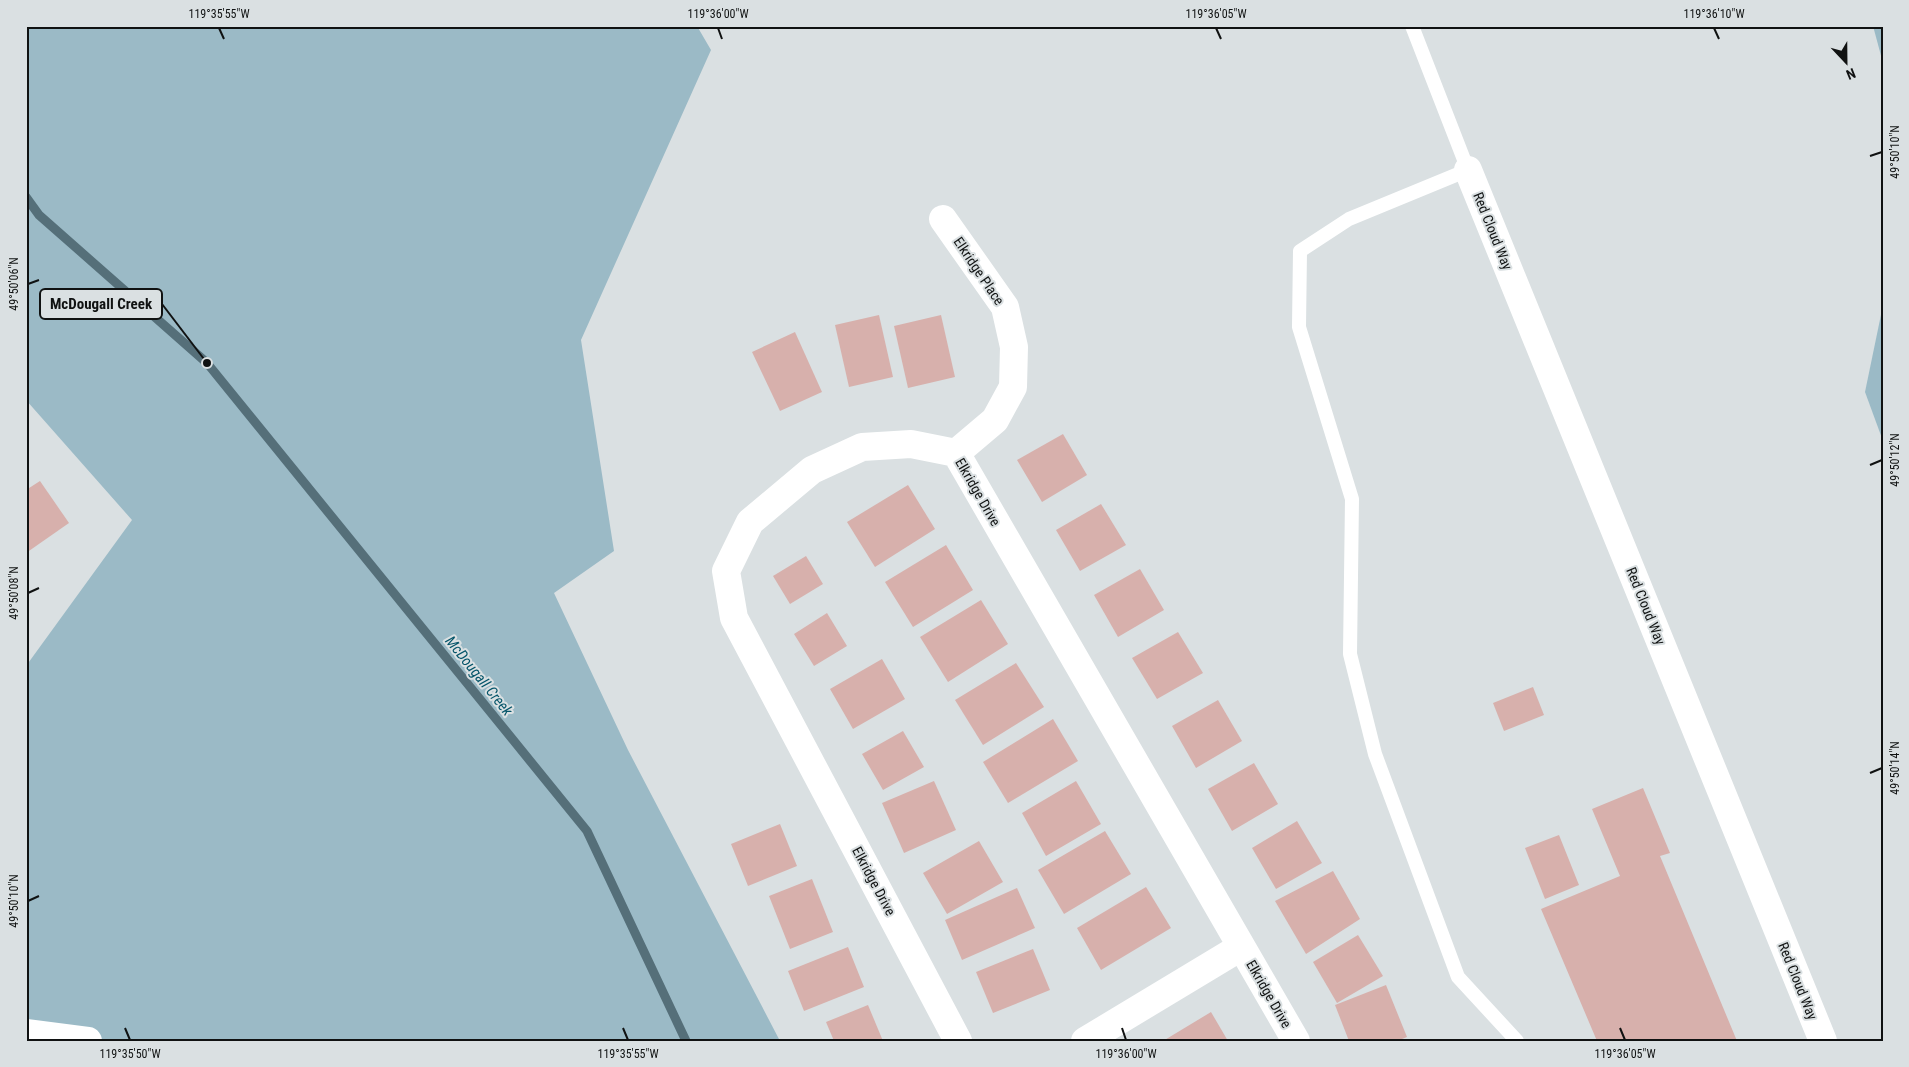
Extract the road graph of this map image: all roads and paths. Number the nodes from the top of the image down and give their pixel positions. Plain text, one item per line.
1 (1412, 26) edge
2 (1468, 170) junction
3 (943, 219) dead end
4 (956, 453) junction
5 (1242, 947) junction
6 (26, 1033) edge
7 (88, 1041) edge
8 (958, 1041) edge
9 (1085, 1041) edge
10 (1296, 1041) edge
11 (1518, 1041) edge
12 (1823, 1041) edge

1 - 2 lane
2 - 11 lane
2 - 12 street, Red Cloud Way
3 - 4 street, Elkridge Place
4 - 5 street, Elkridge Drive
4 - 8 street, Elkridge Drive
5 - 9 street, Elkridge Drive
5 - 10 street, Elkridge Drive
6 - 7 street

